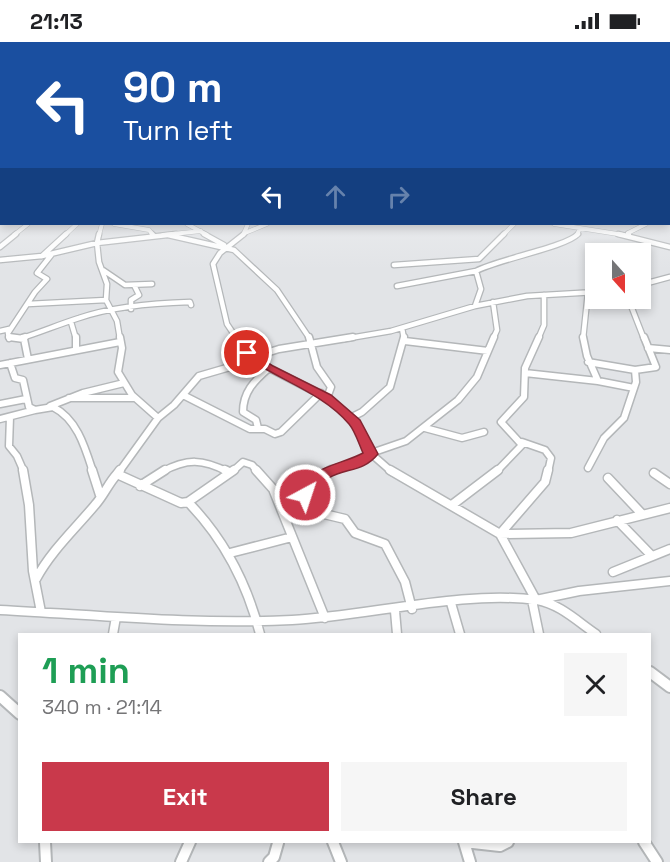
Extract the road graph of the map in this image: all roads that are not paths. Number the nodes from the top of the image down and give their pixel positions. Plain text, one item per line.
1 (27, 225) edge
2 (76, 225) edge
3 (102, 225) edge
4 (120, 225) edge
5 (189, 225) edge
6 (248, 225) edge
7 (264, 225) edge
8 (513, 225) edge
9 (560, 225) edge
10 (644, 225) edge
11 (580, 228) junction
12 (201, 231) junction
13 (244, 233) junction
14 (168, 235) junction
15 (154, 236) junction
16 (629, 236) junction
17 (97, 243) junction
18 (0, 247) edge
19 (670, 247) edge
20 (229, 248) junction
21 (52, 254) junction
22 (42, 256) junction
23 (0, 260) edge
24 (394, 265) dead end
25 (103, 270) junction
26 (476, 271) junction
27 (670, 278) edge
28 (651, 282) edge
29 (152, 284) dead end
30 (134, 285) junction
31 (397, 286) dead end
32 (585, 292) edge
33 (544, 295) junction
34 (106, 300) junction
35 (493, 302) junction
36 (28, 304) junction
37 (191, 305) dead end
38 (475, 306) junction
39 (131, 309) junction
40 (588, 309) edge
41 (632, 309) edge
42 (113, 310) junction
43 (71, 322) junction
44 (402, 328) junction
45 (9, 329) junction
46 (0, 331) edge
47 (22, 338) junction
48 (405, 341) junction
49 (120, 342) junction
50 (313, 345) junction
51 (648, 348) junction
52 (76, 350) junction
53 (670, 350) edge
54 (488, 351) junction
55 (28, 359) junction
56 (252, 359) junction
57 (588, 362) junction
58 (10, 363) junction
59 (0, 365) edge
60 (269, 368) junction
61 (635, 370) junction
62 (525, 373) junction
63 (598, 381) junction
64 (124, 382) junction
65 (634, 388) junction
66 (183, 395) junction
67 (324, 396) junction
68 (69, 398) junction
69 (135, 398) junction
70 (26, 399) junction
71 (0, 404) edge
72 (50, 406) junction
73 (35, 410) junction
74 (10, 417) junction
75 (158, 418) junction
76 (350, 418) junction
77 (0, 419) edge
78 (258, 428) junction
79 (425, 428) junction
80 (484, 432) dead end
81 (522, 442) junction
82 (371, 454) junction
83 (588, 468) dead end
84 (229, 472) junction
85 (654, 473) dead end
86 (117, 474) junction
87 (608, 478) dead end
88 (670, 484) edge
89 (141, 486) junction
90 (100, 495) junction
91 (188, 502) junction
92 (452, 505) junction
93 (670, 508) edge
94 (642, 514) junction
95 (617, 520) junction
96 (500, 534) junction
97 (292, 537) junction
98 (670, 549) edge
99 (230, 553) junction
100 (651, 555) junction
101 (613, 572) dead end
102 (35, 581) junction
103 (670, 581) edge
104 (534, 600) junction
105 (451, 603) junction
106 (412, 609) junction
107 (0, 610) edge
108 (395, 611) junction
109 (41, 612) junction
110 (116, 617) junction
111 (325, 618) junction
112 (257, 621) junction
113 (113, 633) edge
114 (260, 633) edge
115 (397, 633) edge
116 (460, 633) edge
117 (539, 633) edge
118 (595, 633) edge
119 (651, 673) edge
120 (670, 687) edge
121 (0, 696) edge
122 (18, 712) edge
123 (45, 843) edge
124 (190, 843) edge
125 (278, 843) dead end
126 (333, 843) edge
127 (464, 843) edge
128 (473, 843) edge
129 (506, 843) edge
130 (645, 843) edge
131 (46, 862) edge
132 (181, 862) edge
133 (268, 862) edge
134 (341, 862) edge
135 (470, 862) edge
136 (657, 862) edge

1 - 18 street
2 - 22 street
3 - 17 street
4 - 15 street
5 - 12 street
6 - 13 street
7 - 13 street
8 - 24 street
9 - 11 street
10 - 16 street
11 - 16 street
11 - 26 street
12 - 14 street
12 - 20 street
13 - 20 street
14 - 15 street
14 - 20 street
15 - 17 street
16 - 19 street
17 - 21 street
17 - 25 street
20 - 50 street
20 - 56 street
21 - 22 street
21 - 36 street
22 - 23 street
25 - 30 street
25 - 34 street
26 - 31 street
26 - 38 street
27 - 28 street
29 - 30 street
30 - 39 street
32 - 33 street
33 - 35 street
33 - 62 street
34 - 36 street
34 - 42 street
35 - 38 street
35 - 54 street
36 - 45 street
37 - 39 street
38 - 44 street
39 - 42 street
40 - 57 street
41 - 51 street
42 - 43 street
42 - 49 street
43 - 47 street
43 - 52 street
44 - 48 street
44 - 50 street
45 - 46 street
45 - 47 street
47 - 55 street
48 - 54 street
48 - 76 street
49 - 52 street
49 - 64 street
50 - 56 street
50 - 67 street
51 - 53 street
51 - 61 street
52 - 55 street
54 - 79 street
55 - 58 street
56 - 60 street
56 - 66 street
57 - 61 street
57 - 63 street
58 - 59 street
58 - 70 street
60 - 67 street
60 - 78 street
61 - 65 street
62 - 63 street
62 - 81 street
63 - 65 street
64 - 68 street
64 - 69 street
65 - 83 street
66 - 75 street
66 - 78 street
67 - 76 street
67 - 78 street
68 - 69 street
68 - 72 street
69 - 75 street
70 - 71 street
70 - 73 street
72 - 73 street
72 - 90 street
73 - 74 street
74 - 77 street
74 - 102 street
75 - 86 street
76 - 82 street
79 - 80 street
79 - 82 street
81 - 92 street
81 - 96 street
82 - 92 street
82 - 106 street
84 - 89 street
84 - 91 street
84 - 97 street
85 - 88 street
86 - 89 street
86 - 90 street
87 - 94 street
89 - 91 street
90 - 102 street
91 - 99 street
92 - 96 street
93 - 94 street
94 - 95 street
95 - 96 street
95 - 100 street
96 - 104 street
97 - 99 street
97 - 111 street
98 - 100 street
99 - 112 street
100 - 101 street
102 - 109 street
103 - 104 street
104 - 105 street
104 - 117 street
104 - 118 street
105 - 106 street
105 - 116 street
106 - 108 street
107 - 109 street
108 - 111 street
108 - 115 street
109 - 110 street
110 - 112 street
110 - 113 street
111 - 112 street
112 - 114 street
119 - 120 street
121 - 122 street
123 - 131 street
124 - 132 street
125 - 133 street
126 - 134 street
127 - 135 street
128 - 129 street
130 - 136 street

